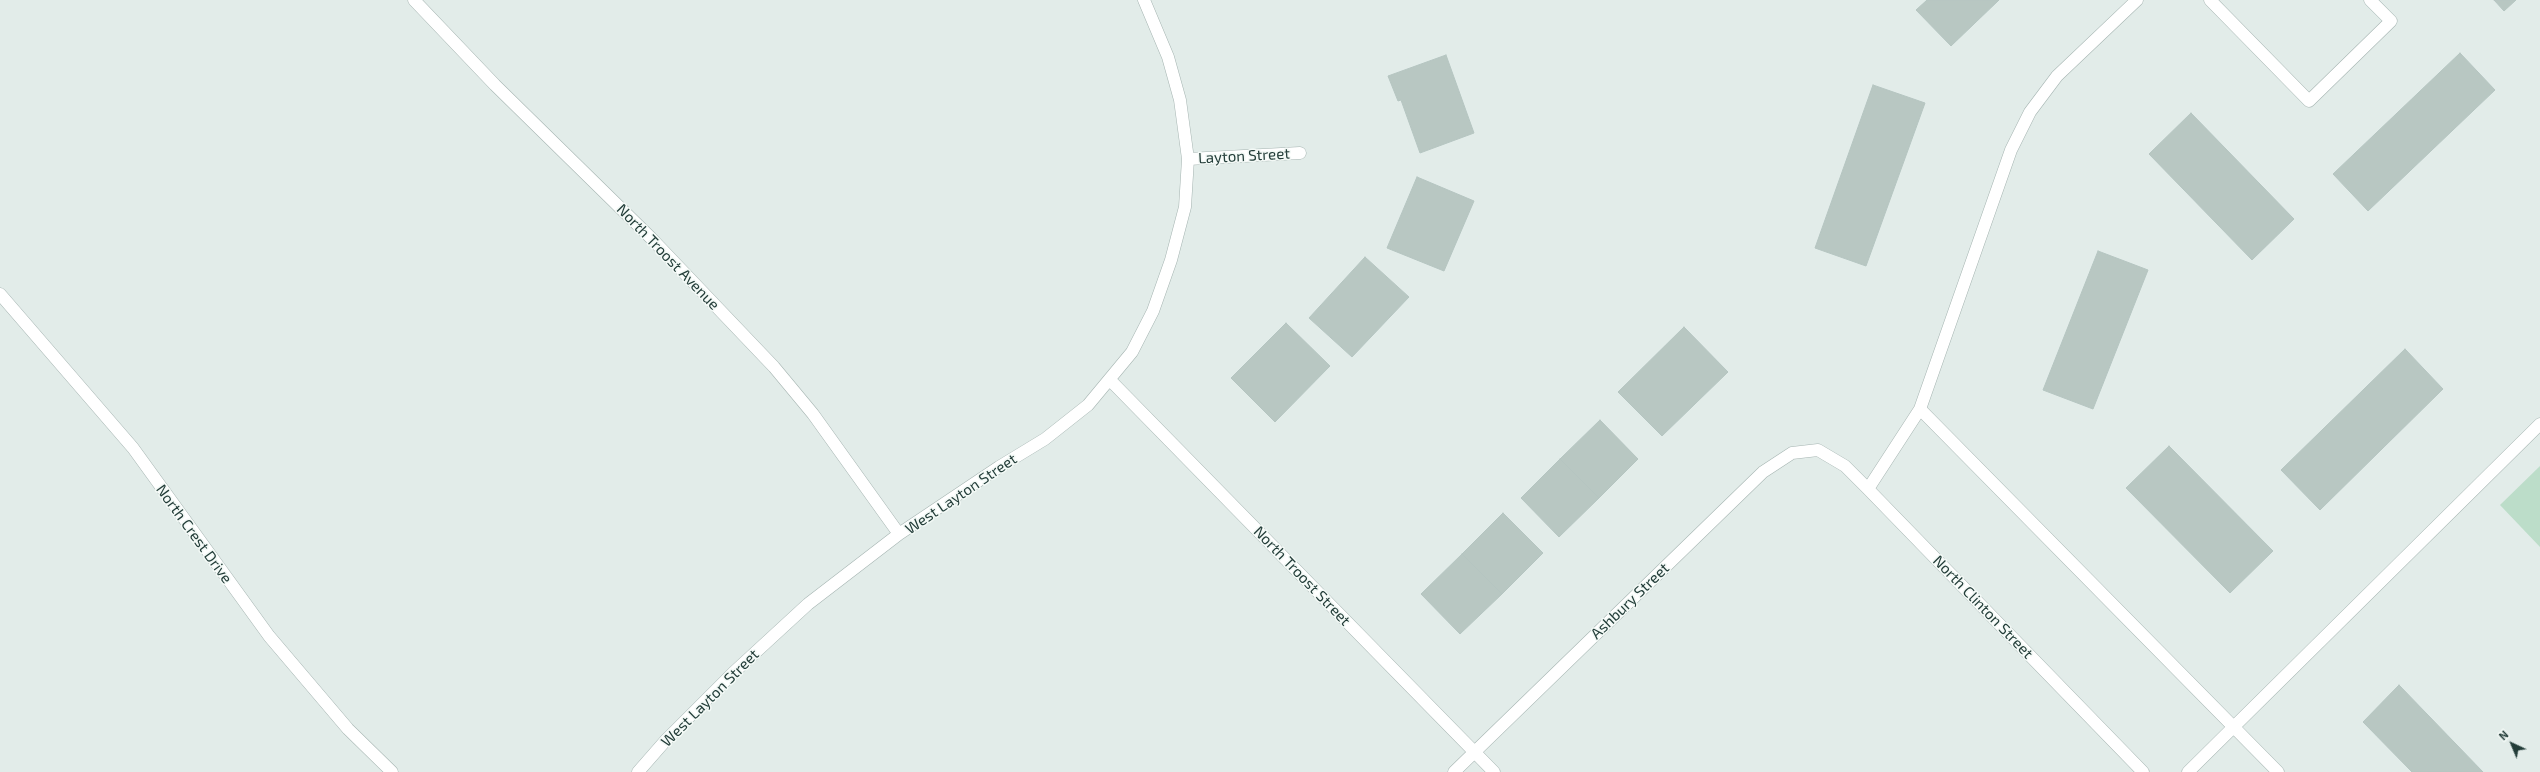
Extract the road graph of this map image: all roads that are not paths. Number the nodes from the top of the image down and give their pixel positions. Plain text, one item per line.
1 (414, 0) edge
2 (1144, 0) edge
3 (2137, 0) edge
4 (2210, 0) edge
5 (2370, 0) edge
6 (1300, 153) dead end
7 (1188, 159) junction
8 (0, 294) edge
9 (1110, 380) junction
10 (1920, 409) junction
11 (2540, 424) edge
12 (1818, 450) joint
13 (1868, 489) junction
14 (899, 534) junction
15 (2234, 727) junction
16 (1475, 752) junction
17 (392, 772) edge
18 (638, 772) edge
19 (1454, 772) edge
20 (1494, 772) edge
21 (2143, 772) edge
22 (2188, 772) edge
23 (2278, 772) edge

1 - 14 street, North Troost Avenue
2 - 7 street
3 - 10 street
4 - 5 street
6 - 7 street, Layton Street
7 - 9 street, West Layton Street
8 - 17 street, North Crest Drive
9 - 14 street, West Layton Street
9 - 16 street, North Troost Street
10 - 13 street
10 - 15 street
11 - 15 street
12 - 13 street, North Clinton Street
12 - 16 street, Ashbury Street
13 - 21 street, North Clinton Street
14 - 18 street, West Layton Street
15 - 22 street
15 - 23 street
16 - 19 street, Ashbury Street
16 - 20 street, North Troost Street

